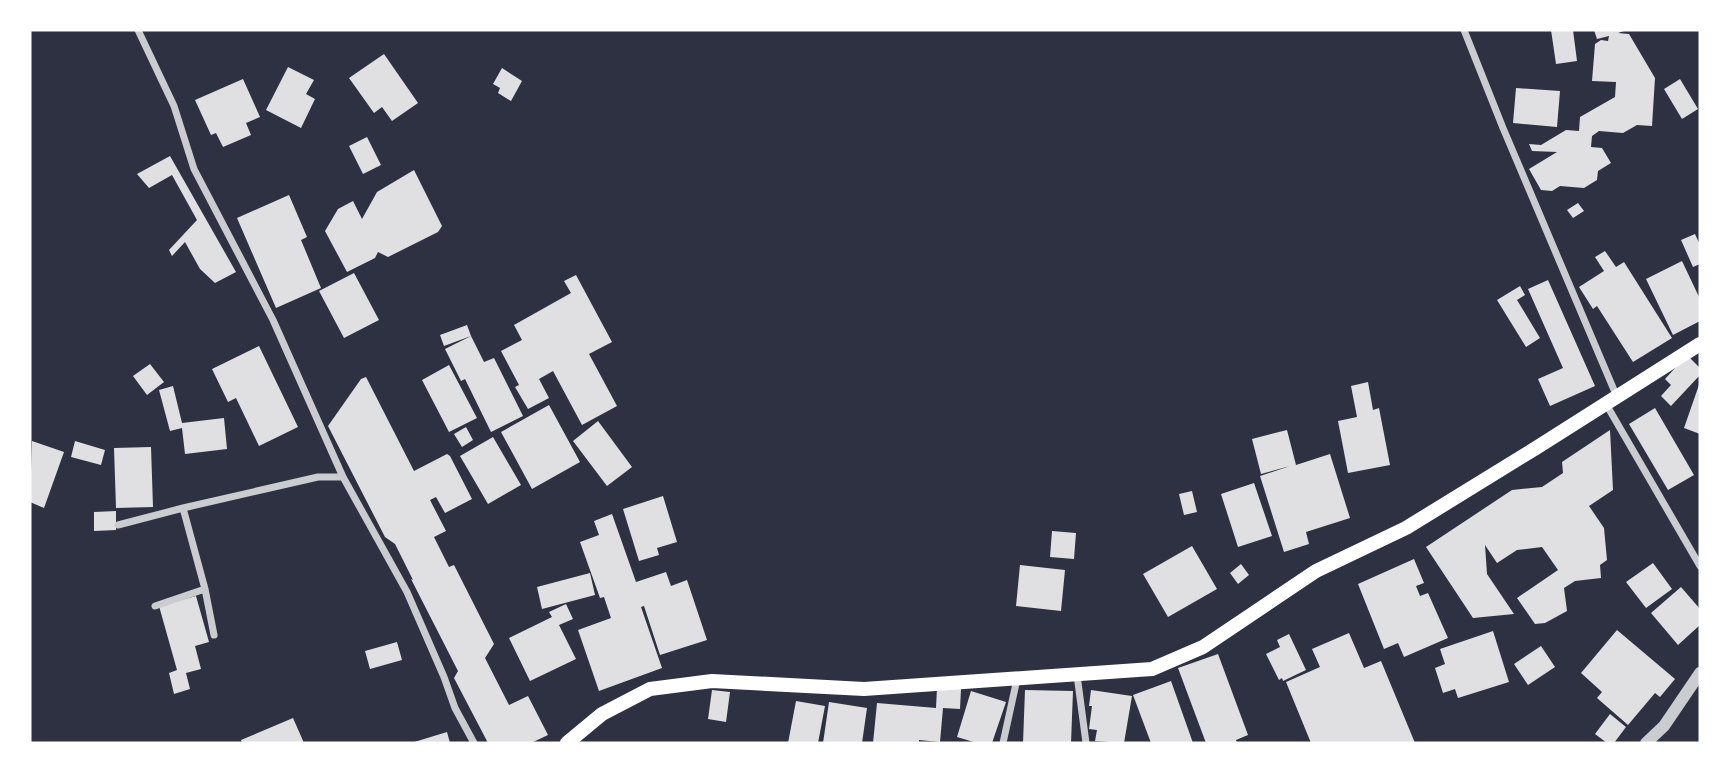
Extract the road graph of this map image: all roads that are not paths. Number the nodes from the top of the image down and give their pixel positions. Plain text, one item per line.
1 (138, 30) edge
2 (1464, 30) edge
3 (1700, 344) edge
4 (1612, 400) junction
5 (343, 477) junction
6 (183, 508) junction
7 (118, 525) dead end
8 (1700, 566) edge
9 (205, 589) junction
10 (155, 606) dead end
11 (214, 635) dead end
12 (1700, 673) edge
13 (1077, 674) junction
14 (1017, 678) junction
15 (474, 743) edge
16 (567, 743) edge
17 (1003, 743) edge
18 (1086, 743) edge
19 (1646, 743) edge

1 - 5 street
2 - 4 street
3 - 4 main road
4 - 8 street
4 - 13 main road
5 - 6 street
5 - 15 street
6 - 7 street
6 - 9 street
9 - 10 street
9 - 11 street
12 - 19 street
13 - 14 main road
13 - 18 street
14 - 16 main road
14 - 17 street

